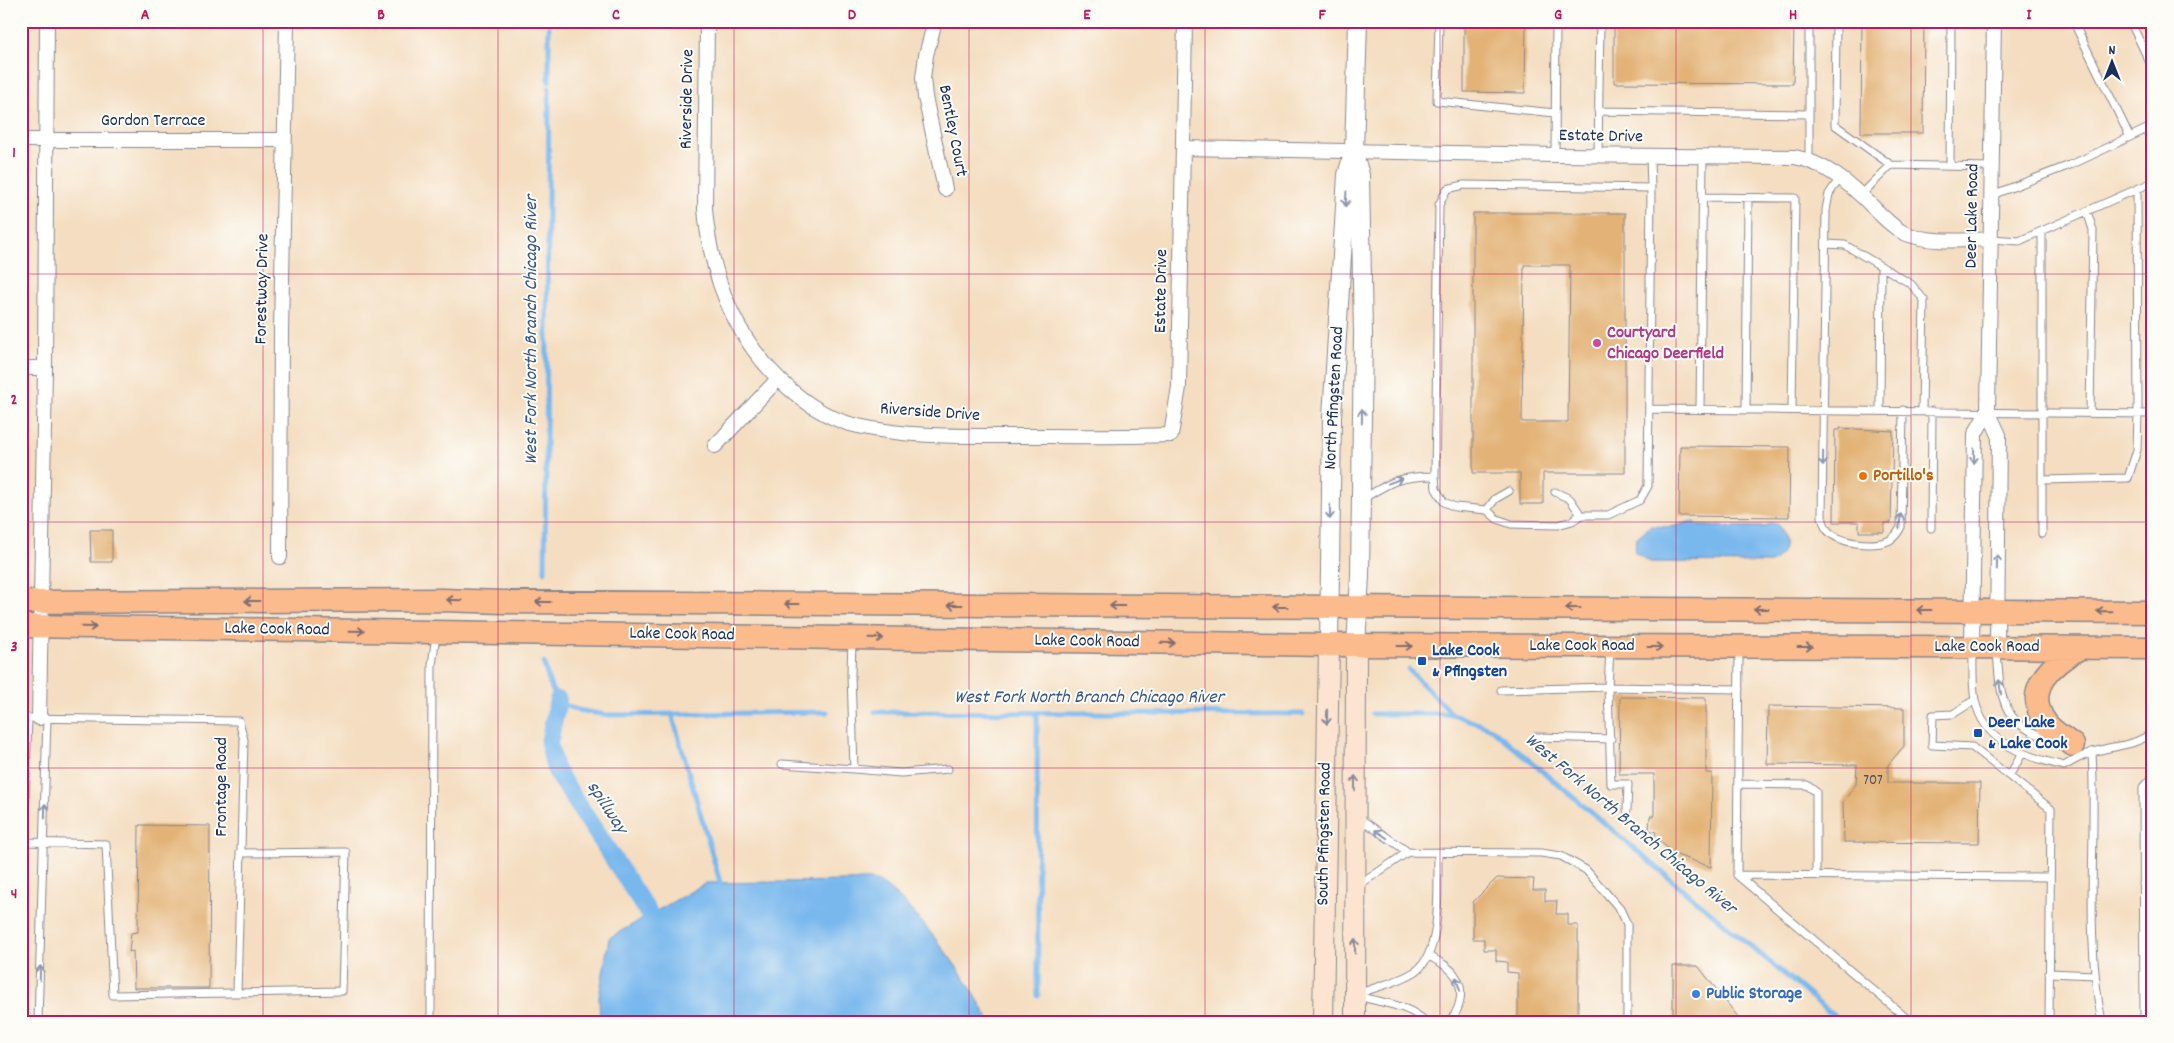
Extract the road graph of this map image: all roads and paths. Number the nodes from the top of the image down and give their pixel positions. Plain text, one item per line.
1 (47, 21) edge
2 (287, 21) edge
3 (708, 21) edge
4 (935, 21) edge
5 (1185, 21) edge
6 (1358, 21) edge
7 (1439, 21) edge
8 (1556, 21) edge
9 (1600, 21) edge
10 (1809, 21) edge
11 (1836, 21) edge
12 (1951, 21) edge
13 (1994, 21) edge
14 (2073, 21) edge
15 (2130, 21) edge
16 (2153, 69) edge
17 (1598, 111) junction
18 (1555, 113) junction
19 (1809, 114) junction
20 (2153, 126) edge
21 (2130, 137) junction
22 (21, 140) edge
23 (46, 140) junction
24 (284, 140) junction
25 (1183, 148) junction
26 (1354, 151) junction
27 (1555, 155) junction
28 (1598, 156) junction
29 (1650, 156) junction
30 (1702, 157) junction
31 (1809, 160) junction
32 (1891, 165) junction
33 (1950, 166) junction
34 (1992, 167) junction
35 (1840, 178) junction
36 (2153, 182) edge
37 (1651, 188) junction
38 (945, 189) dead end
39 (2137, 189) junction
40 (1992, 195) junction
41 (1861, 196) junction
42 (1702, 197) junction
43 (1748, 198) junction
44 (2087, 211) junction
45 (2042, 231) junction
46 (1992, 239) junction
47 (1826, 244) junction
48 (1881, 266) junction
49 (21, 368) edge
50 (45, 368) junction
51 (778, 379) junction
52 (1649, 408) junction
53 (1700, 409) junction
54 (1746, 409) junction
55 (1792, 410) junction
56 (1824, 410) junction
57 (1880, 410) junction
58 (1903, 410) junction
59 (1922, 410) junction
60 (1932, 411) junction
61 (1988, 411) junction
62 (2042, 412) junction
63 (2090, 413) junction
64 (2138, 414) junction
65 (2153, 414) edge
66 (1171, 435) joint
67 (715, 446) dead end
68 (1435, 476) junction
69 (2042, 480) junction
70 (1509, 491) dead end
71 (1555, 492) dead end
72 (1361, 500) junction
73 (1487, 510) junction
74 (1581, 515) junction
75 (1931, 528) dead end
76 (2042, 534) dead end
77 (280, 558) dead end
78 (31, 602) edge
79 (1328, 607) junction
80 (1357, 607) junction
81 (1972, 610) junction
82 (1996, 610) junction
83 (2153, 612) edge
84 (31, 626) edge
85 (437, 632) junction
86 (852, 638) junction
87 (1328, 646) junction
88 (1356, 646) junction
89 (1610, 646) junction
90 (1739, 647) junction
91 (1972, 647) junction
92 (1997, 647) junction
93 (2080, 648) junction
94 (2153, 648) edge
95 (1608, 687) junction
96 (1738, 689) junction
97 (1501, 690) dead end
98 (1975, 700) junction
99 (34, 718) edge
100 (2153, 732) edge
101 (1536, 737) dead end
102 (1611, 739) junction
103 (2083, 748) junction
104 (2022, 754) junction
105 (782, 764) dead end
106 (854, 769) junction
107 (948, 769) dead end
108 (2009, 776) junction
109 (2153, 776) edge
110 (1738, 784) junction
111 (1627, 810) dead end
112 (1355, 815) junction
113 (2143, 828) junction
114 (2153, 828) edge
115 (24, 842) junction
116 (44, 842) junction
117 (1408, 852) junction
118 (240, 853) junction
119 (1438, 854) junction
120 (1737, 875) junction
121 (1816, 875) junction
122 (2050, 877) junction
123 (2143, 884) junction
124 (2153, 884) edge
125 (1355, 888) junction
126 (22, 889) edge
127 (21, 910) edge
128 (1429, 956) junction
129 (2049, 973) junction
130 (2095, 975) junction
131 (237, 993) junction
132 (1356, 995) junction
133 (38, 1022) edge
134 (431, 1022) edge
135 (1323, 1022) edge
136 (1355, 1022) edge
137 (1426, 1022) edge
138 (1448, 1022) edge
139 (1627, 1022) edge
140 (1912, 1022) edge
141 (2048, 1022) edge
142 (2102, 1022) edge
143 (2144, 1022) edge

1 - 23 street
2 - 24 street, Forestway Drive
3 - 51 street, Riverside Drive
4 - 38 street, Bentley Court
5 - 25 street, Estate Drive
6 - 26 street, North Pfingsten Road
7 - 18 lane
8 - 18 lane
9 - 17 lane
10 - 19 lane
11 - 32 lane
12 - 33 lane
13 - 34 street, Deer Lake Road
14 - 21 lane
15 - 16 lane
17 - 19 lane
17 - 28 lane
18 - 27 lane
19 - 31 lane
20 - 21 lane
21 - 40 lane
22 - 23 street, Gordon Terrace
23 - 24 street, Gordon Terrace
23 - 50 street
24 - 77 street, Forestway Drive
25 - 26 street, Estate Drive
25 - 66 street, Estate Drive
26 - 27 street, Estate Drive
72 -> 26 street, North Pfingsten Road
26 -> 79 street, North Pfingsten Road
27 - 28 street, Estate Drive
28 - 29 street, Estate Drive
29 - 30 street, Estate Drive
29 - 37 lane
30 - 31 street, Estate Drive
30 - 42 lane
31 - 35 street, Estate Drive
32 - 33 lane
32 - 41 lane
33 - 34 lane
34 - 40 street, Deer Lake Road
35 - 41 street, Estate Drive
35 - 47 lane
36 - 39 lane
37 - 52 lane
37 - 68 lane
39 - 44 lane
39 - 64 lane
40 - 46 street, Deer Lake Road
41 - 46 street, Estate Drive
42 - 43 lane
42 - 53 lane
43 - 54 lane
43 - 55 lane
44 - 45 lane
44 - 63 lane
45 - 46 lane
45 - 62 lane
46 - 61 street, Deer Lake Road
47 - 48 lane
47 - 56 lane
48 - 57 lane
48 - 59 lane
49 - 50 street
50 - 78 street
51 - 66 street, Riverside Drive
51 - 67 street
52 - 53 lane
52 - 74 lane
53 - 54 lane
54 - 55 lane
55 - 56 lane
56 - 57 lane
56 -> 58 lane
57 - 58 lane
58 - 59 lane
59 - 60 lane
60 - 61 lane
60 - 75 lane
61 - 62 lane
61 -> 81 street, Deer Lake Road
82 -> 61 street, Deer Lake Road
62 - 63 lane
62 - 69 lane
63 - 64 lane
64 - 65 lane
64 - 69 lane
72 -> 68 lane
68 - 73 lane
69 - 76 lane
70 - 73 lane
71 - 74 lane
72 - 80 street, North Pfingsten Road
73 - 74 lane
79 -> 78 main road, Lake Cook Road
78 - 84 street
79 - 80 main road, Lake Cook Road
79 - 87 street, North Pfingsten Road
81 -> 80 main road, Lake Cook Road
80 - 88 street, North Pfingsten Road
81 - 82 main road, Lake Cook Road
81 - 91 street, Deer Lake Road
83 -> 82 main road, Lake Cook Road
82 - 92 street, Deer Lake Road
84 -> 85 main road, Lake Cook Road
84 - 99 street
85 - 86 main road, Lake Cook Road
85 - 134 lane
86 -> 87 main road, Lake Cook Road
86 - 106 lane
87 - 88 main road, Lake Cook Road
87 -> 135 main road, South Pfingsten Road
88 -> 89 main road, Lake Cook Road
112 -> 88 main road, South Pfingsten Road
89 -> 90 main road, Lake Cook Road
89 - 95 lane
90 -> 91 main road, Lake Cook Road
90 - 96 lane
91 - 92 main road, Lake Cook Road
91 - 98 lane
92 - 93 main road, Lake Cook Road
103 -> 92 lane
93 - 94 main road, Lake Cook Road
93 - 103 main road
95 - 96 lane
95 - 97 lane
95 - 102 lane
96 - 110 lane
98 - 104 lane
98 - 108 lane
99 - 115 lane
116 -> 99 lane
99 - 118 lane, Frontage Road
100 - 103 lane
101 - 102 lane
102 - 111 lane
103 - 104 lane
103 - 130 lane
104 - 108 lane
105 - 106 lane
106 - 107 lane
108 - 122 lane
109 - 113 lane
110 - 120 lane
110 - 121 lane
117 -> 112 lane
112 - 125 main road, South Pfingsten Road
113 - 114 lane
113 - 123 lane
115 - 116 lane
115 - 126 lane
116 - 131 lane
133 -> 116 lane
117 - 119 lane
117 - 125 lane
118 - 131 lane, Frontage Road
118 - 131 lane
119 - 128 lane
119 - 139 lane
120 - 121 lane
120 - 140 lane
121 - 122 lane
122 - 129 lane
123 - 124 lane
123 - 143 lane
132 -> 125 main road, South Pfingsten Road
126 - 127 lane
128 - 132 lane
138 -> 128 lane
129 - 130 lane
129 - 141 lane
130 - 142 lane
132 - 136 main road, South Pfingsten Road
132 - 137 lane

